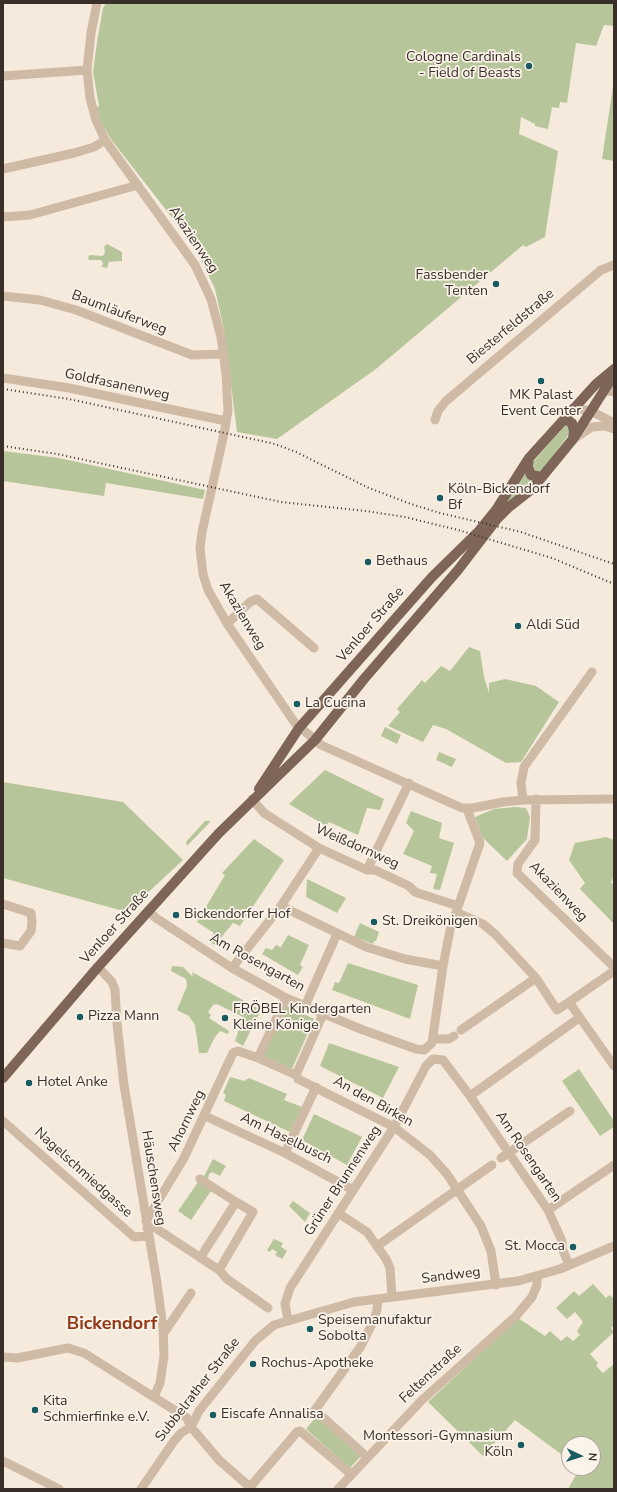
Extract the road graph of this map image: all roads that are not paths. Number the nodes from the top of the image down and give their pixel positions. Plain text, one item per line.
1 (97, 3) edge
2 (86, 70) junction
3 (3, 76) edge
4 (105, 140) junction
5 (3, 169) edge
6 (138, 185) junction
7 (3, 217) edge
8 (614, 265) edge
9 (3, 296) edge
10 (223, 354) junction
11 (614, 369) edge
12 (614, 375) edge
13 (3, 378) edge
14 (604, 390) junction
15 (614, 392) edge
16 (573, 408) junction
17 (591, 411) junction
18 (435, 420) dead end
19 (226, 421) junction
20 (563, 421) junction
21 (614, 423) edge
22 (614, 429) edge
23 (573, 439) junction
24 (529, 458) junction
25 (542, 477) junction
26 (228, 623) junction
27 (314, 648) dead end
28 (592, 672) dead end
29 (299, 728) junction
30 (314, 740) junction
31 (409, 783) junction
32 (252, 799) junction
33 (536, 799) junction
34 (614, 799) edge
35 (523, 800) junction
36 (466, 808) junction
37 (319, 848) junction
38 (367, 870) junction
39 (3, 904) edge
40 (281, 906) junction
41 (457, 909) junction
42 (148, 911) junction
43 (337, 934) junction
44 (3, 943) edge
45 (443, 966) junction
46 (98, 967) junction
47 (614, 967) edge
48 (232, 968) junction
49 (614, 971) edge
50 (536, 978) junction
51 (286, 998) junction
52 (569, 1002) junction
53 (305, 1006) junction
54 (323, 1014) junction
55 (579, 1018) junction
56 (461, 1030) dead end
57 (454, 1036) dead end
58 (433, 1039) junction
59 (236, 1051) joint
60 (258, 1058) junction
61 (433, 1059) joint
62 (614, 1066) edge
63 (296, 1075) junction
64 (3, 1078) edge
65 (316, 1087) junction
66 (470, 1096) junction
67 (570, 1111) dead end
68 (205, 1116) junction
69 (3, 1121) edge
70 (394, 1127) junction
71 (285, 1153) junction
72 (505, 1156) junction
73 (492, 1165) dead end
74 (614, 1165) edge
75 (200, 1179) dead end
76 (353, 1190) junction
77 (457, 1190) junction
78 (236, 1202) junction
79 (548, 1210) junction
80 (338, 1213) junction
81 (147, 1228) junction
82 (377, 1246) junction
83 (614, 1246) edge
84 (200, 1258) junction
85 (569, 1265) junction
86 (219, 1270) junction
87 (537, 1277) junction
88 (496, 1285) junction
89 (191, 1293) dead end
90 (392, 1297) junction
91 (378, 1299) junction
92 (268, 1308) dead end
93 (288, 1320) junction
94 (164, 1334) junction
95 (3, 1357) edge
96 (154, 1397) junction
97 (191, 1427) junction
98 (366, 1457) junction
99 (3, 1461) edge
100 (351, 1474) junction
101 (251, 1488) edge
102 (59, 1489) edge
103 (141, 1489) edge
104 (338, 1489) edge

1 - 2 street, Akazienweg
2 - 3 street
2 - 4 street, Akazienweg
4 - 5 street
4 - 6 street, Akazienweg
6 - 7 street
6 - 10 street, Akazienweg
8 - 18 street, Biesterfeldstraße
9 - 10 street, Baumläuferweg
10 - 19 street, Akazienweg
11 - 16 main road, Venloer Straße
12 - 14 main road, Venloer Straße
13 - 19 street, Goldfasanenweg
14 - 15 street
14 - 17 main road, Venloer Straße
16 - 17 street
16 - 20 main road, Venloer Straße
17 - 21 street
17 - 23 main road, Venloer Straße
19 - 26 street, Akazienweg
20 - 23 main road
20 - 24 main road, Venloer Straße
22 - 23 street
23 - 25 main road, Venloer Straße
24 - 25 main road
24 - 29 main road, Venloer Straße
25 - 30 main road, Venloer Straße
26 - 27 street
26 - 29 street, Akazienweg
28 - 35 street
29 - 30 street, Akazienweg
29 - 32 main road, Venloer Straße
30 - 31 street, Akazienweg
30 - 32 main road, Venloer Straße
31 - 36 street, Akazienweg
31 - 38 street
32 - 37 street, Weißdornweg
32 - 42 main road, Venloer Straße
33 - 34 street
33 - 35 street, Akazienweg
33 - 47 street, Akazienweg
35 - 36 street, Akazienweg
36 - 41 street
37 - 38 street, Weißdornweg
37 - 40 street
38 - 41 street, Weißdornweg
39 - 44 street
40 - 43 street
40 - 48 street
41 - 45 street
41 - 50 street, Weißdornweg
42 - 46 main road, Venloer Straße
42 - 48 street, Am Rosengarten
43 - 45 street
43 - 53 street
45 - 58 street
46 - 64 main road, Venloer Straße
46 - 81 street, Häuschensweg
48 - 51 street, Am Rosengarten
49 - 52 street
50 - 52 street, Weißdornweg
50 - 56 street
51 - 53 street, Am Rosengarten
51 - 60 street
52 - 55 street
53 - 54 street, Am Rosengarten
54 - 58 street, Am Rosengarten
54 - 63 street
55 - 62 street
55 - 66 street
57 - 58 street
59 - 60 street, An den Birken
59 - 68 street, Ahornweg
60 - 63 street, An den Birken
61 - 66 street, Am Rosengarten
61 - 70 street, Grüner Brunnenweg
63 - 65 street, An den Birken
65 - 70 street, An den Birken
65 - 71 street
66 - 72 street, Am Rosengarten
67 - 72 street
68 - 71 street, Am Haselbusch
68 - 81 street, Ahornweg
69 - 81 street, Nagelschmiedgasse
70 - 76 street, Grüner Brunnenweg
70 - 77 street, An den Birken
71 - 76 street, Am Haselbusch
72 - 79 street, Am Rosengarten
73 - 77 street
74 - 79 street
75 - 78 street
76 - 80 street, Grüner Brunnenweg
77 - 82 street
77 - 88 street, An den Birken
78 - 84 street
78 - 86 street
79 - 85 street, Am Rosengarten
80 - 82 street
80 - 93 street, Grüner Brunnenweg
81 - 84 street, Nagelschmiedgasse
81 - 94 street, Häuschensweg
82 - 90 street
83 - 85 street, Sandweg
84 - 86 street, Nagelschmiedgasse
85 - 87 street, Sandweg
86 - 92 street, Nagelschmiedgasse
87 - 88 street, Sandweg
87 - 98 street, Feltenstraße
88 - 90 street, Sandweg
89 - 94 street
90 - 91 street, Sandweg
91 - 93 street, Sandweg
91 - 98 street
93 - 97 street, Subbelrather Straße
94 - 96 street, Häuschensweg
95 - 96 street
96 - 97 street
97 - 101 street
97 - 103 street, Subbelrather Straße
98 - 100 street, Feltenstraße
99 - 102 street
100 - 101 street
100 - 104 street, Feltenstraße

